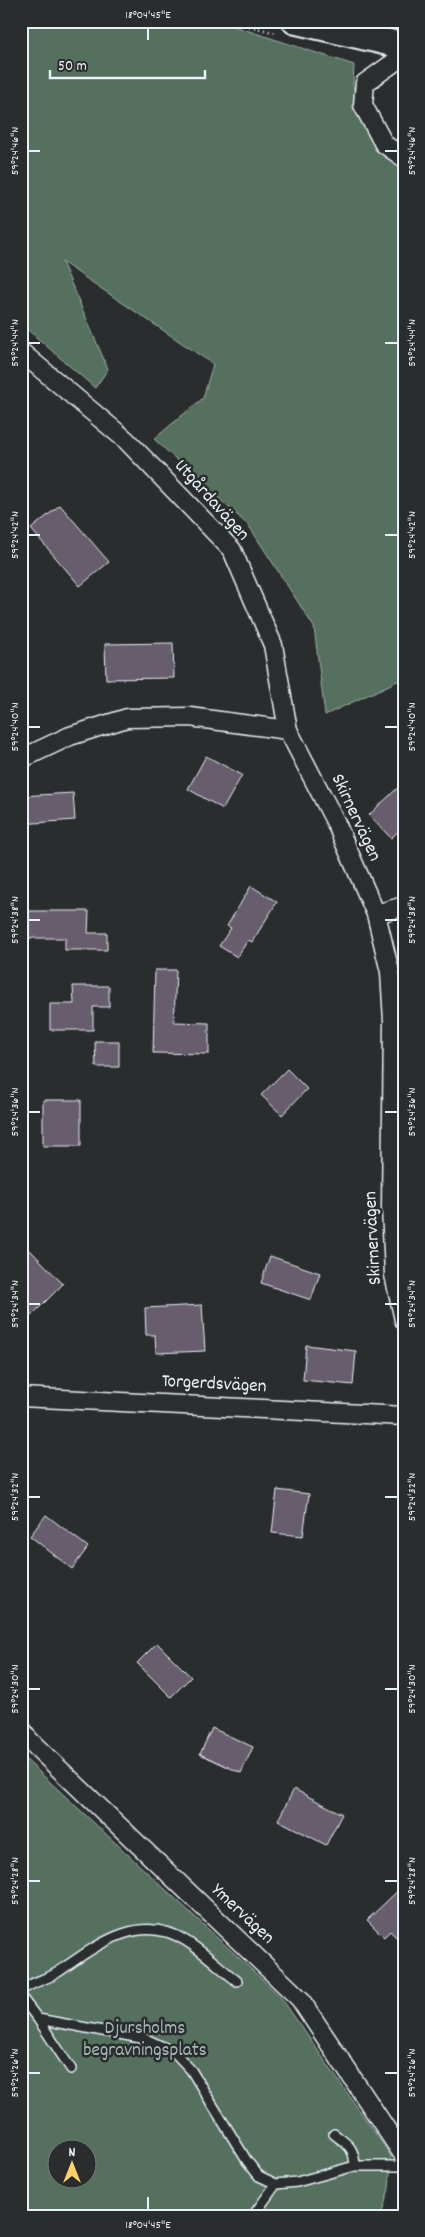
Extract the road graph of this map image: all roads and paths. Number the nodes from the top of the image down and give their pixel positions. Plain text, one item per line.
1 (295, 21) edge
2 (404, 46) edge
3 (404, 51) edge
4 (404, 158) edge
5 (21, 352) edge
6 (288, 730) junction
7 (21, 759) edge
8 (404, 906) edge
9 (376, 914) junction
10 (404, 1320) edge
11 (21, 1396) edge
12 (404, 1416) edge
13 (21, 1728) edge
14 (237, 1981) dead end
15 (21, 1990) edge
16 (21, 1997) edge
17 (38, 2019) junction
18 (71, 2069) dead end
19 (334, 2134) dead end
20 (404, 2156) edge
21 (356, 2166) junction
22 (404, 2166) edge
23 (276, 2184) junction
24 (252, 2216) edge

1 - 2 street
3 - 4 street
5 - 6 street, Utgårdavägen
6 - 7 street
6 - 9 street, Skirnervägen
8 - 9 street
9 - 10 street, Skirnervägen
11 - 12 street, Torgerdsvägen
13 - 20 street, Ymervägen
14 - 15 lane
16 - 17 lane
17 - 18 lane
17 - 23 lane
19 - 21 lane
21 - 22 lane
21 - 23 lane
23 - 24 lane

